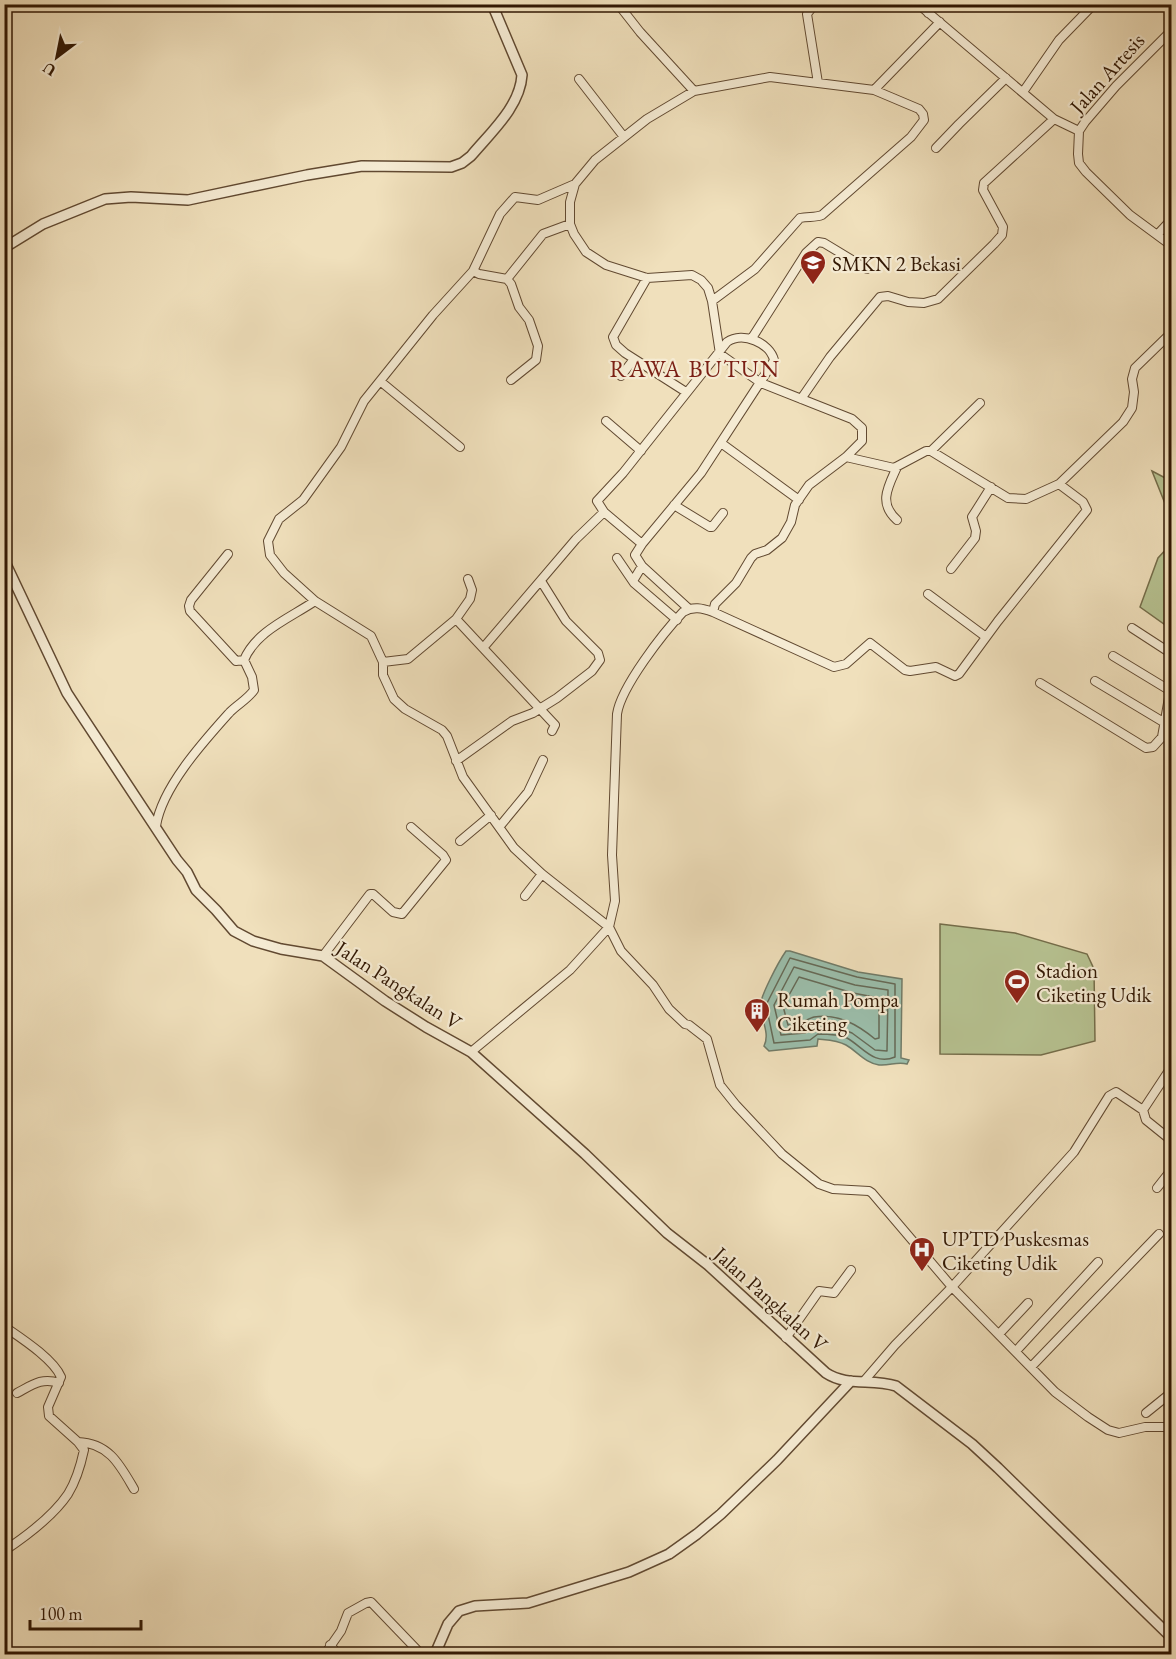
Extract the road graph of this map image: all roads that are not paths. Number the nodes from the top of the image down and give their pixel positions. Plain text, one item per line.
1 (492, 4) edge
2 (618, 4) edge
3 (814, 4) edge
4 (918, 4) edge
5 (936, 4) edge
6 (1094, 4) edge
7 (928, 13) junction
8 (940, 22) junction
9 (1172, 30) edge
10 (1006, 78) junction
11 (579, 79) dead end
12 (818, 83) junction
13 (874, 90) junction
14 (694, 91) junction
15 (1023, 92) junction
16 (1054, 119) junction
17 (1079, 131) junction
18 (624, 137) junction
19 (936, 148) dead end
20 (575, 184) junction
21 (1172, 219) edge
22 (570, 224) junction
23 (1158, 234) junction
24 (1172, 246) edge
25 (4, 248) edge
26 (867, 269) dead end
27 (473, 271) junction
28 (647, 278) junction
29 (507, 279) junction
30 (712, 301) junction
31 (1172, 332) edge
32 (752, 338) junction
33 (720, 354) junction
34 (634, 358) junction
35 (621, 376) dead end
36 (511, 380) dead end
37 (381, 381) junction
38 (760, 383) junction
39 (686, 392) junction
40 (801, 399) junction
41 (980, 403) dead end
42 (606, 421) dead end
43 (722, 442) junction
44 (460, 447) dead end
45 (641, 451) junction
46 (931, 451) junction
47 (846, 457) junction
48 (897, 467) junction
49 (1059, 484) junction
50 (991, 487) junction
51 (799, 500) junction
52 (674, 505) junction
53 (604, 512) junction
54 (723, 513) dead end
55 (897, 520) dead end
56 (642, 544) junction
57 (228, 554) dead end
58 (618, 558) dead end
59 (4, 560) edge
60 (642, 566) junction
61 (951, 569) dead end
62 (468, 579) dead end
63 (541, 581) junction
64 (633, 581) junction
65 (928, 594) dead end
66 (315, 602) junction
67 (689, 609) junction
68 (713, 612) junction
69 (456, 619) junction
70 (677, 620) junction
71 (1132, 628) dead end
72 (986, 637) junction
73 (483, 648) junction
74 (1172, 654) edge
75 (1113, 656) dead end
76 (244, 660) junction
77 (383, 662) junction
78 (1095, 681) dead end
79 (1040, 683) dead end
80 (1170, 685) edge
81 (541, 708) junction
82 (1165, 723) junction
83 (552, 732) dead end
84 (543, 760) dead end
85 (456, 761) junction
86 (491, 815) junction
87 (156, 826) junction
88 (500, 826) junction
89 (411, 827) dead end
90 (460, 841) dead end
91 (542, 874) junction
92 (525, 896) dead end
93 (609, 927) junction
94 (324, 956) junction
95 (471, 1052) junction
96 (1172, 1066) edge
97 (1143, 1110) junction
98 (1172, 1142) edge
99 (1172, 1168) edge
100 (1157, 1188) dead end
101 (1159, 1234) dead end
102 (1098, 1262) dead end
103 (851, 1270) dead end
104 (952, 1287) junction
105 (1028, 1303) dead end
106 (8, 1329) dead end
107 (999, 1334) junction
108 (786, 1338) junction
109 (1016, 1351) junction
110 (1031, 1367) junction
111 (851, 1381) junction
112 (864, 1381) junction
113 (59, 1383) junction
114 (1172, 1392) edge
115 (17, 1393) dead end
116 (1146, 1413) dead end
117 (1172, 1427) edge
118 (78, 1442) junction
119 (134, 1490) dead end
120 (4, 1551) edge
121 (1172, 1638) edge
122 (330, 1645) junction
123 (325, 1654) edge
124 (338, 1654) edge
125 (421, 1654) edge
126 (435, 1654) edge

1 - 25 street
2 - 14 street
3 - 12 street
4 - 7 street
5 - 7 street
6 - 15 street
7 - 8 street
8 - 10 street
8 - 13 street
9 - 17 street, Jalan Artesis
10 - 15 street
10 - 19 street
11 - 18 street
12 - 13 street
12 - 14 street
13 - 30 street
14 - 18 street
15 - 16 street
16 - 17 street
16 - 40 street
17 - 23 street, Jalan Artesis
18 - 20 street
20 - 22 street
20 - 27 street
21 - 23 street
22 - 28 street
22 - 29 street
23 - 24 street, Jalan Artesis
26 - 32 street
27 - 29 street
27 - 37 street
28 - 30 street
28 - 34 street
29 - 36 street
30 - 33 street
31 - 49 street
32 - 33 street
32 - 38 street
33 - 38 street
33 - 39 street
34 - 35 street
34 - 39 street
37 - 44 street
37 - 66 street
38 - 40 street
38 - 43 street
39 - 45 street
40 - 47 street
41 - 46 street
42 - 45 street
43 - 51 street
43 - 52 street
45 - 53 street
46 - 48 street
46 - 50 street
47 - 48 street
47 - 51 street
48 - 55 street
49 - 50 street
49 - 72 street
50 - 61 street
51 - 68 street
52 - 54 street
52 - 56 street
53 - 56 street
53 - 63 street
56 - 60 street
57 - 76 street
58 - 64 street
59 - 87 street, Jalan Pangkalan V
60 - 64 street
60 - 67 street
62 - 69 street
63 - 73 street
63 - 81 street
64 - 70 street
65 - 72 street
66 - 76 street
66 - 77 street
67 - 68 street
67 - 70 street
68 - 72 street
69 - 73 street
69 - 77 street
70 - 93 street
71 - 74 street
73 - 81 street
75 - 80 street
76 - 87 street
77 - 85 street
78 - 82 street
79 - 82 street
80 - 82 street
81 - 83 street
81 - 85 street
84 - 88 street
85 - 86 street
86 - 88 street
86 - 90 street
87 - 94 street, Jalan Pangkalan V
88 - 91 street
89 - 94 street
91 - 92 street
91 - 93 street
93 - 95 street
93 - 104 street
94 - 95 street, Jalan Pangkalan V
95 - 108 street, Jalan Pangkalan V
96 - 97 street
97 - 98 street
97 - 104 street
99 - 100 street
101 - 110 street
102 - 109 street
103 - 108 street
104 - 107 street
104 - 112 street
105 - 107 street
106 - 113 street
107 - 109 street
108 - 111 street, Jalan Pangkalan V
109 - 110 street
110 - 117 street
111 - 112 street, Jalan Pangkalan V
111 - 126 street
112 - 121 street, Jalan Pangkalan V
113 - 115 street
113 - 118 street
114 - 116 street
118 - 119 street
118 - 120 street
122 - 123 street
122 - 124 street
122 - 125 street

